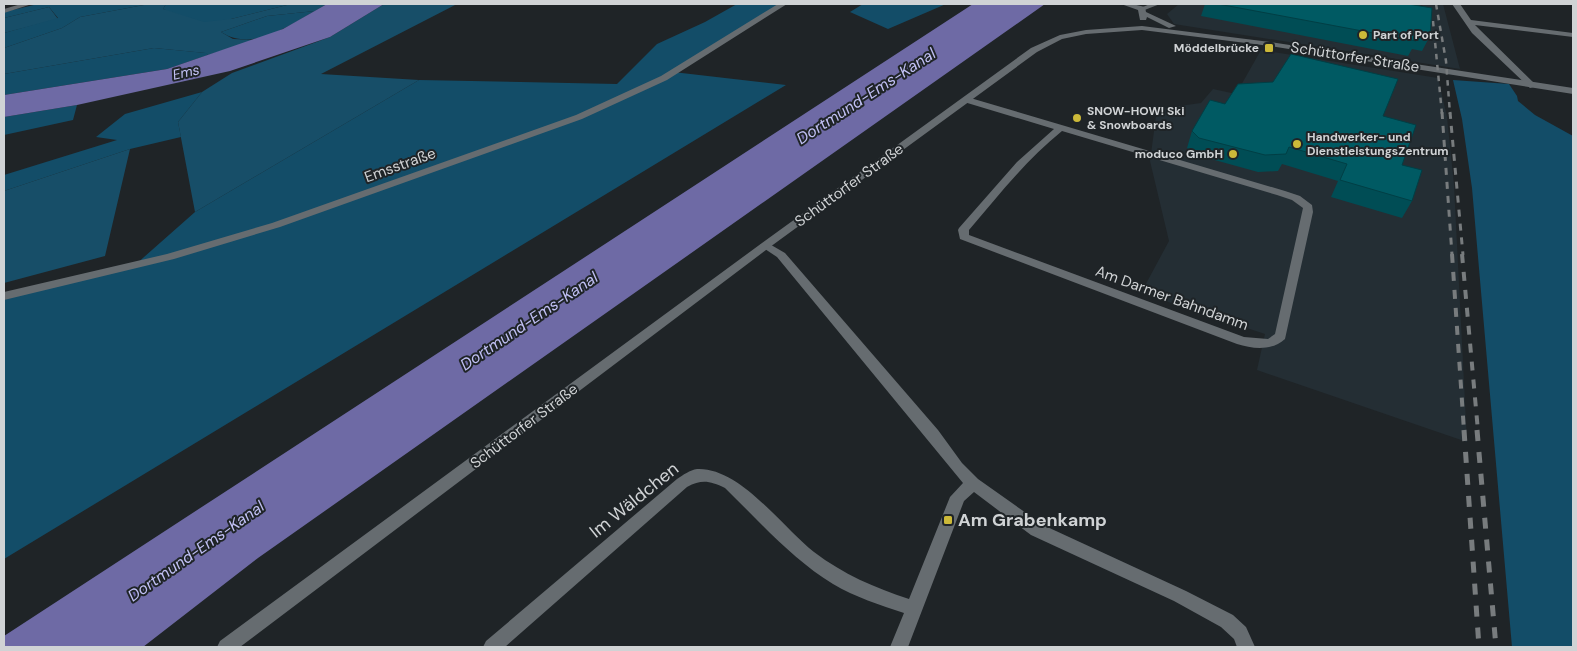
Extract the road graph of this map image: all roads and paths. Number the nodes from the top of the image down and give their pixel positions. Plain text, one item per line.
1 (28, 4) edge
2 (783, 4) edge
3 (1124, 4) edge
4 (1156, 4) edge
5 (1456, 4) edge
6 (4, 11) edge
7 (1142, 11) junction
8 (1467, 22) junction
9 (1142, 28) junction
10 (1196, 33) junction
11 (1573, 35) edge
12 (1533, 86) junction
13 (1573, 91) edge
14 (968, 100) junction
15 (1060, 128) junction
16 (766, 245) junction
17 (4, 296) edge
18 (973, 483) junction
19 (913, 608) junction
20 (226, 647) edge
21 (492, 647) edge
22 (899, 647) edge
23 (1246, 647) edge

1 - 6 street
2 - 17 street, Emsstraße
3 - 7 street
4 - 7 street
5 - 8 street
7 - 9 street
7 - 10 street
8 - 11 street
8 - 12 street
9 - 10 street, Schüttorfer Straße
9 - 14 street, Schüttorfer Straße
10 - 12 street, Schüttorfer Straße
12 - 13 street, Schüttorfer Straße
14 - 15 street, Am Darmer Bahndamm
14 - 16 street, Schüttorfer Straße
15 - 15 street, Am Darmer Bahndamm
16 - 18 street
16 - 20 street, Schüttorfer Straße
18 - 19 street
18 - 23 street
19 - 21 street, Im Wäldchen
19 - 22 street

